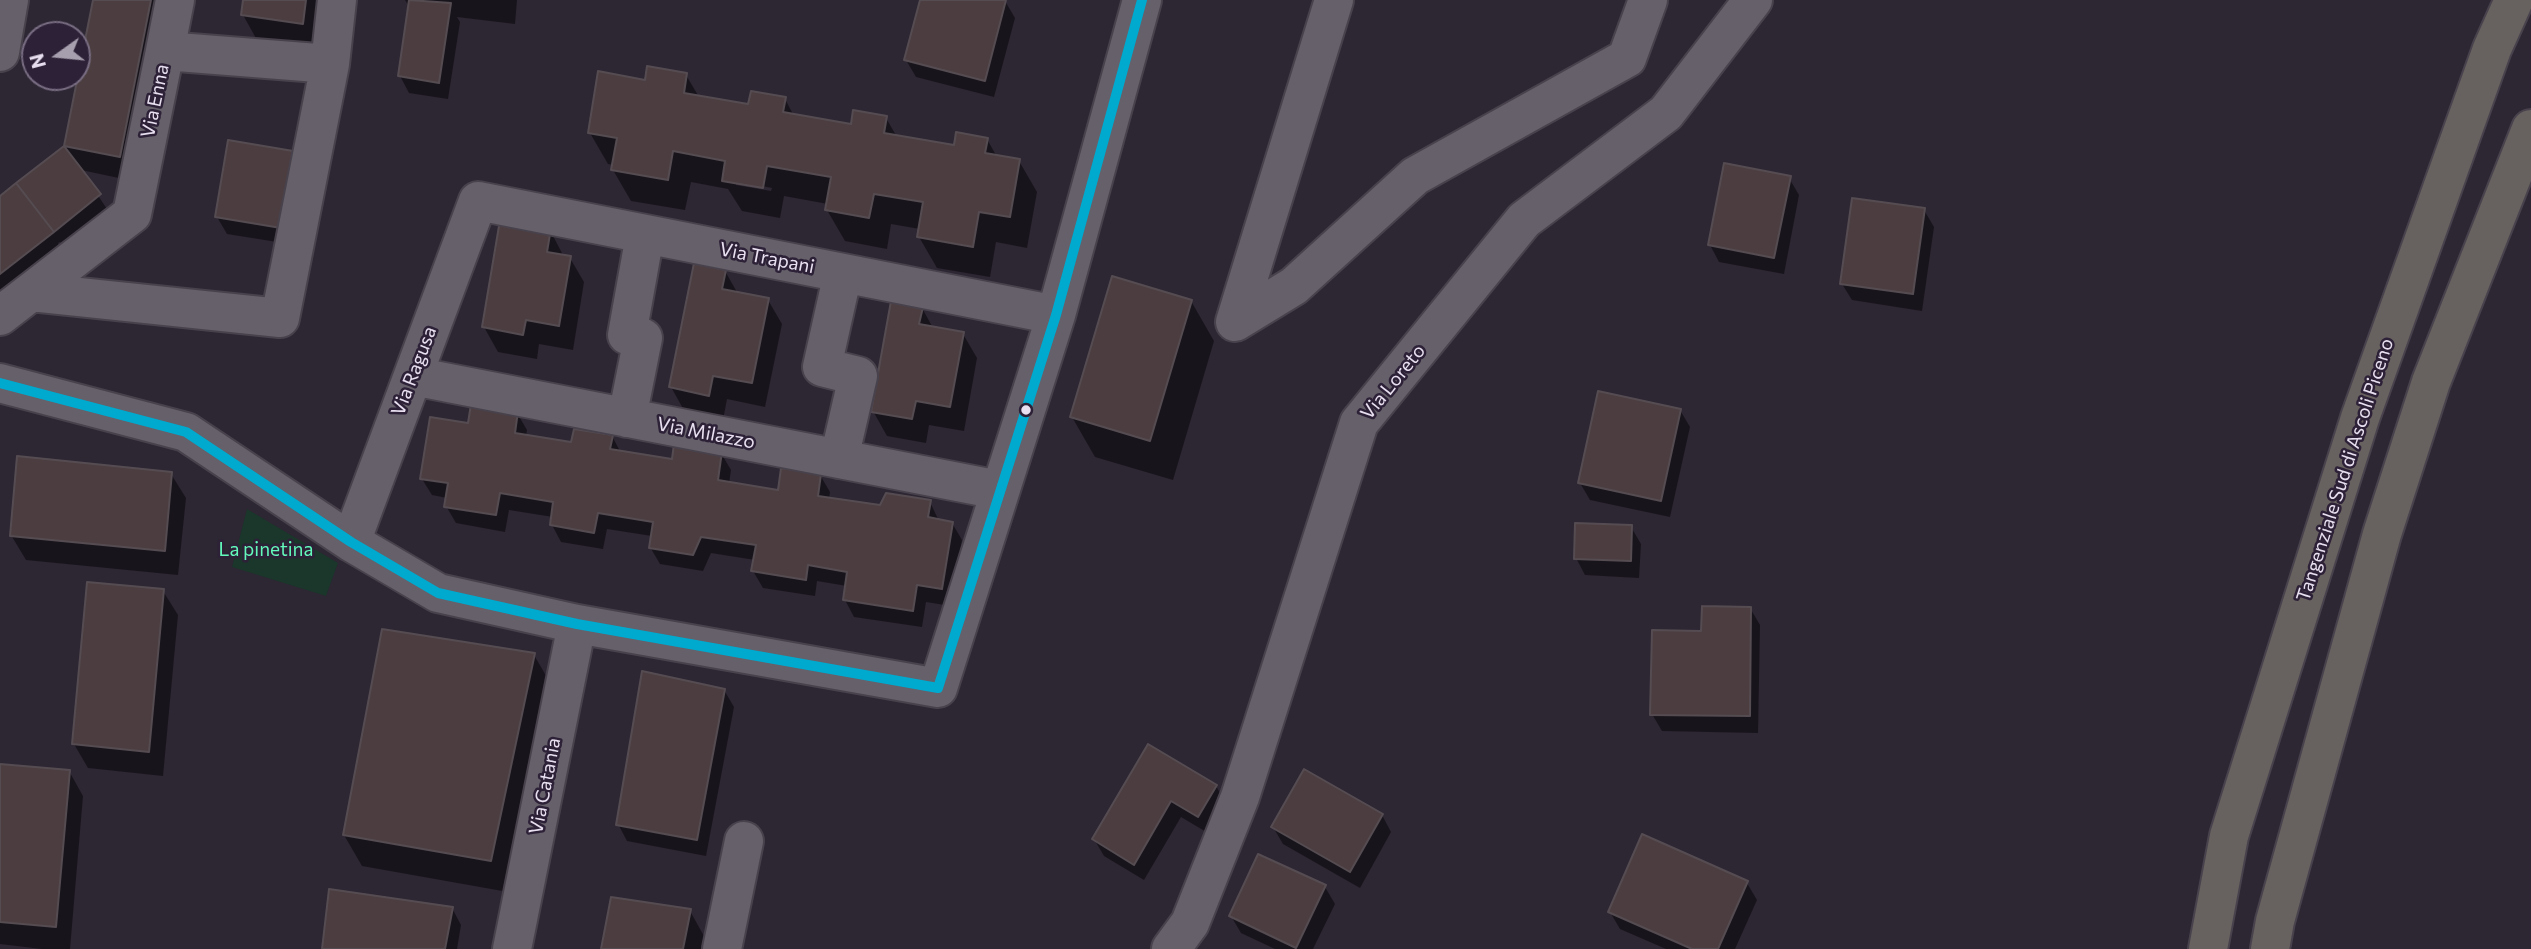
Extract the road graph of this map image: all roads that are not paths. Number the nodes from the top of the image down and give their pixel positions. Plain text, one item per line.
1 (9, 0) edge
2 (175, 0) edge
3 (337, 0) edge
4 (1142, 0) edge
5 (1334, 0) edge
6 (1648, 0) edge
7 (2514, 0) edge
8 (1744, 8) edge
9 (165, 51) junction
10 (0, 52) edge
11 (330, 64) junction
12 (2531, 129) edge
13 (478, 201) joint
14 (645, 235) junction
15 (843, 273) junction
16 (31, 292) junction
17 (1056, 315) junction
18 (0, 316) edge
19 (412, 376) junction
20 (0, 383) edge
21 (627, 418) junction
22 (839, 459) junction
23 (999, 490) junction
24 (351, 542) junction
25 (578, 624) junction
26 (744, 841) dead end
27 (1190, 940) edge
28 (513, 949) edge
29 (722, 949) edge
30 (2208, 949) edge
31 (2270, 949) edge

1 - 10 street
2 - 9 street
3 - 11 street
4 - 17 street
5 - 6 street
7 - 30 highway, Tangenziale Sud di Ascoli Piceno
8 - 27 street, Via Loreto
9 - 11 street, Via Enna
9 - 16 street, Via Enna
11 - 16 street
12 - 31 highway
13 - 14 street, Via Trapani
13 - 19 street, Via Ragusa
14 - 15 street, Via Trapani
14 - 21 street
15 - 17 street, Via Trapani
15 - 22 street
16 - 18 street, Via Enna
17 - 23 street
19 - 21 street, Via Milazzo
19 - 24 street, Via Ragusa
20 - 24 street
21 - 22 street, Via Milazzo
22 - 23 street, Via Milazzo
23 - 25 street
24 - 25 street
25 - 28 street, Via Catania
26 - 29 street

